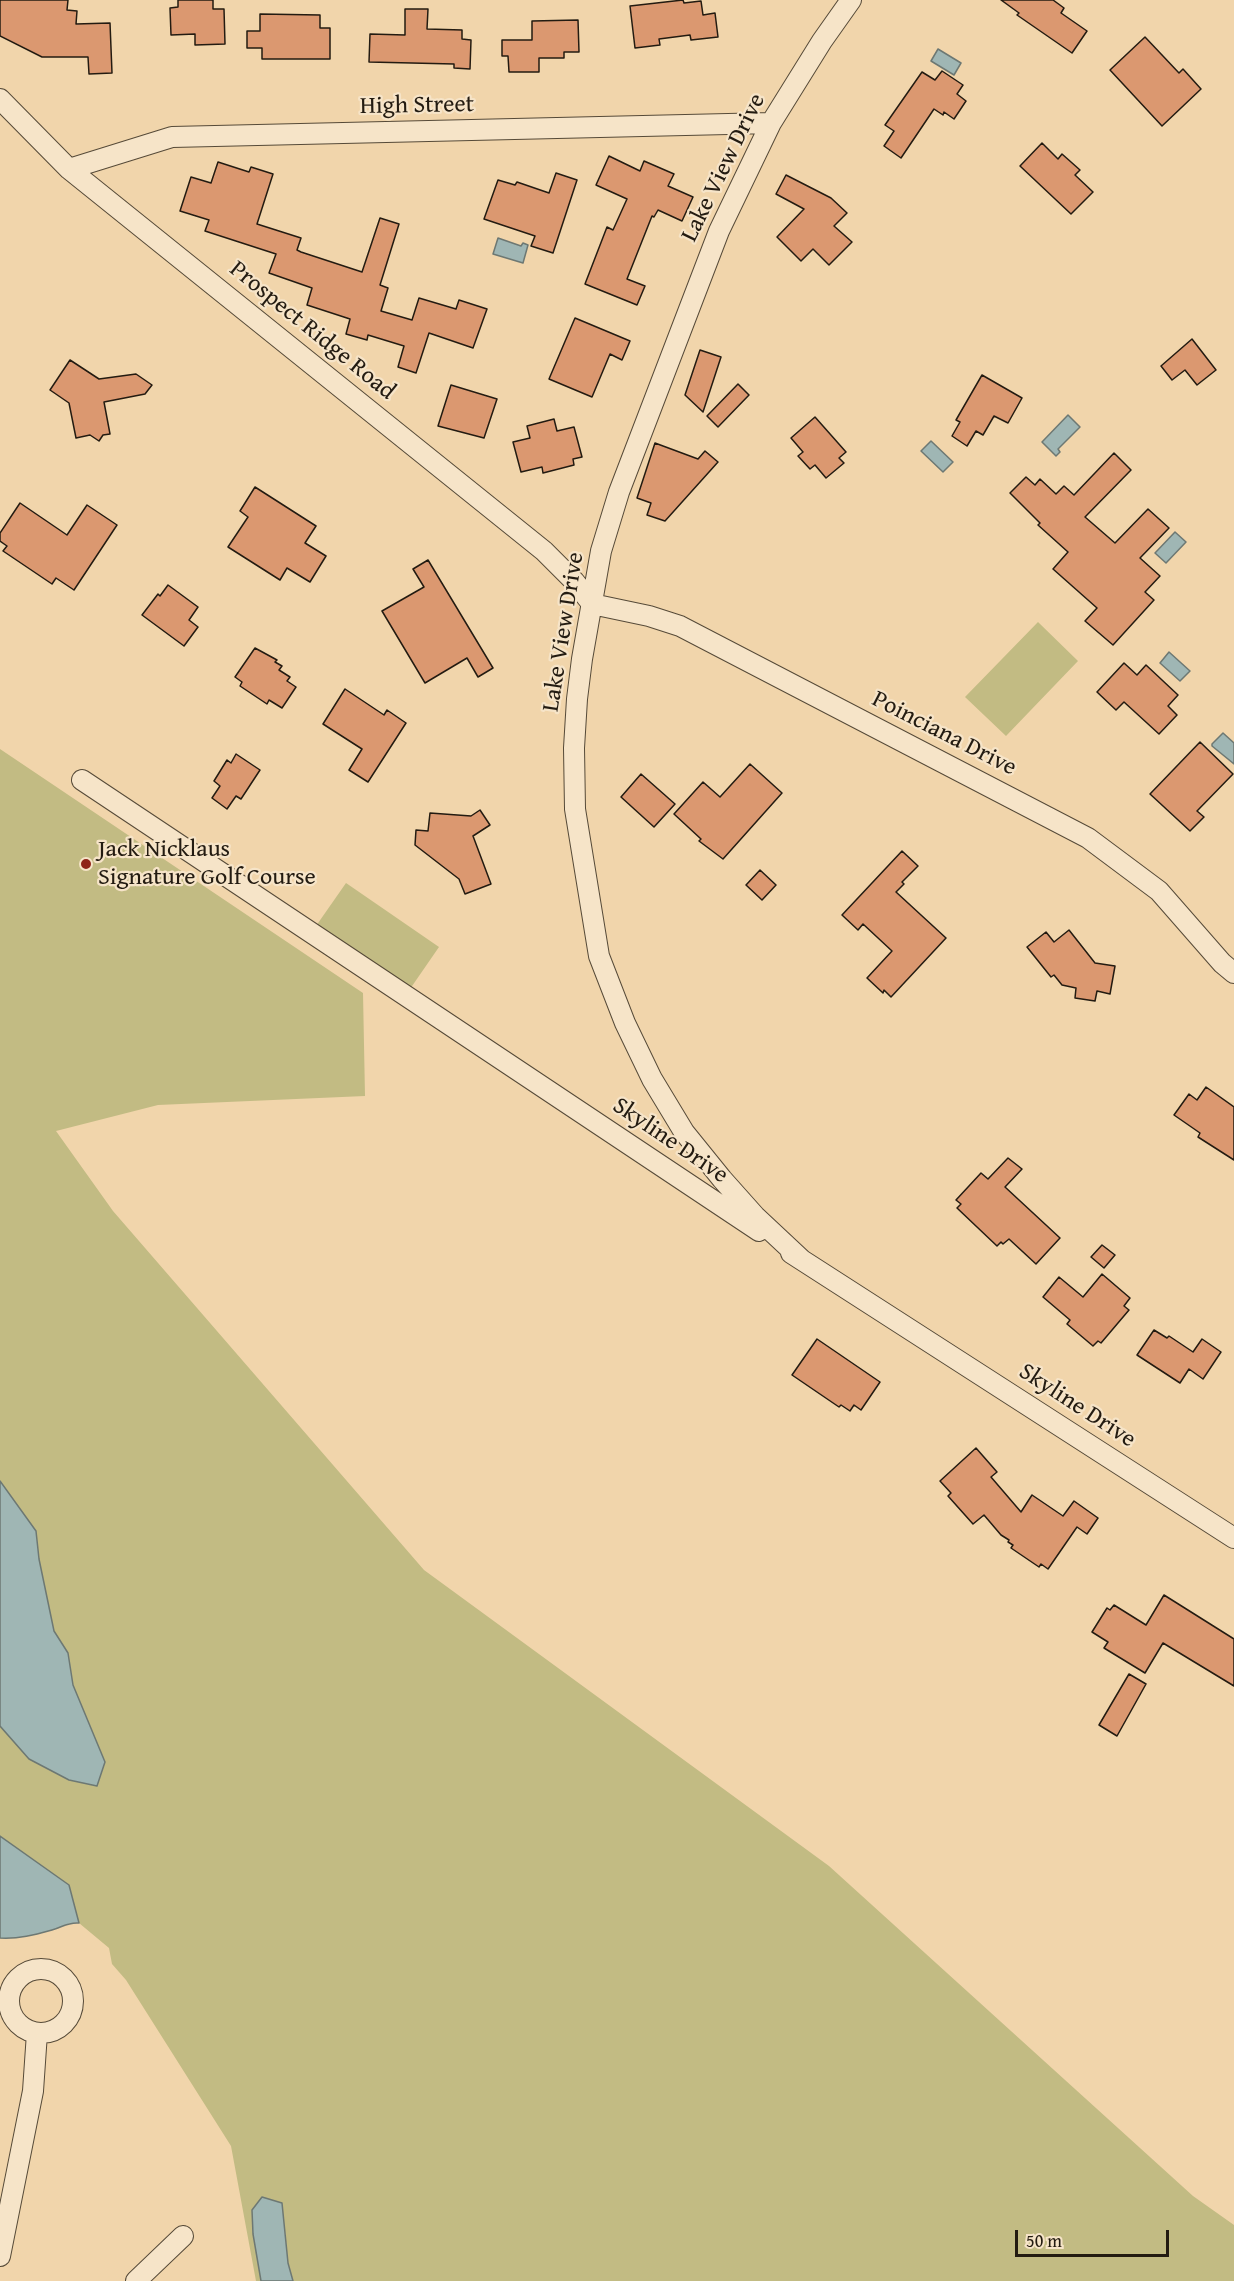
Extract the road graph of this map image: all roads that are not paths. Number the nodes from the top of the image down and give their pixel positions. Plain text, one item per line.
1 (851, 0) edge
2 (0, 99) edge
3 (771, 123) junction
4 (69, 169) junction
5 (592, 604) junction
6 (82, 780) dead end
7 (1234, 973) edge
8 (802, 1260) junction
9 (1234, 1538) edge
10 (5, 1991) edge
11 (37, 2033) junction
12 (183, 2236) dead end
13 (0, 2256) edge
14 (136, 2281) edge

1 - 3 street, Lake View Drive
2 - 4 street, Prospect Ridge Road
3 - 4 street, High Street
3 - 5 street, Lake View Drive
4 - 5 street, Prospect Ridge Road
5 - 7 street, Poinciana Drive
5 - 8 street, Lake View Drive
6 - 8 street, Skyline Drive
8 - 9 street, Skyline Drive
10 - 11 street
10 - 11 street
11 - 13 street
12 - 14 street

